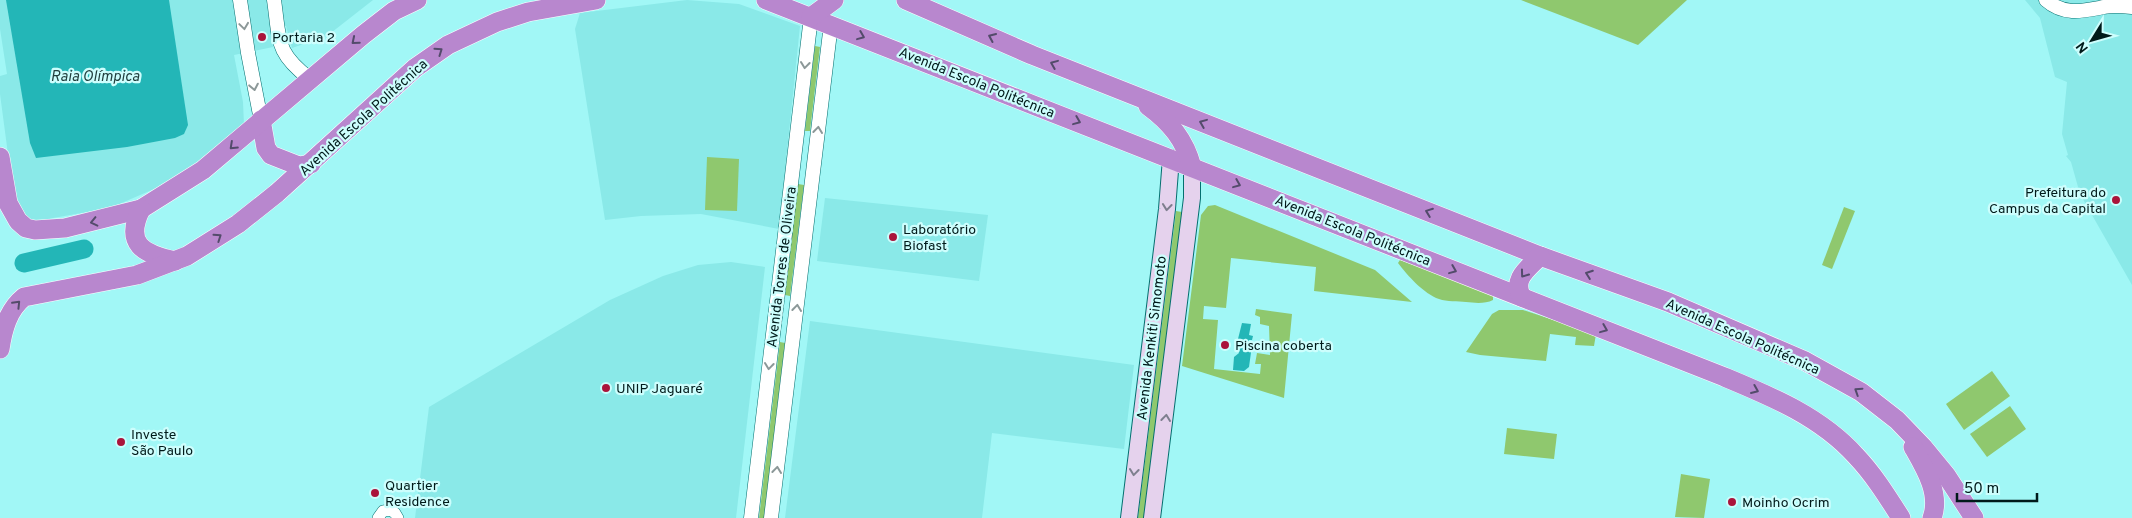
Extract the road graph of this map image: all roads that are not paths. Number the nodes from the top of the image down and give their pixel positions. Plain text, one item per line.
1 (240, 0) edge
2 (274, 0) edge
3 (417, 0) edge
4 (596, 0) edge
5 (766, 0) edge
6 (834, 0) edge
7 (906, 0) edge
8 (2046, 0) edge
9 (2099, 0) edge
10 (2132, 7) edge
11 (2086, 11) junction
12 (811, 17) junction
13 (831, 24) junction
14 (310, 79) junction
15 (1132, 94) junction
16 (261, 120) junction
17 (0, 157) edge
18 (1171, 158) junction
19 (793, 162) junction
20 (310, 164) junction
21 (814, 164) junction
22 (1192, 166) junction
23 (141, 209) junction
24 (1540, 256) junction
25 (175, 261) junction
26 (1522, 297) junction
27 (0, 349) edge
28 (1896, 420) junction
29 (1138, 439) junction
30 (1163, 442) junction
31 (378, 518) edge
32 (398, 518) edge
33 (751, 518) edge
34 (771, 518) edge
35 (1129, 518) edge
36 (1152, 518) edge
37 (1901, 518) edge
38 (1932, 518) edge
39 (1974, 518) edge

1 -> 16 street
2 - 14 street
3 -> 14 highway
20 -> 4 highway, Avenida Escola Politécnica
5 - 12 highway, Avenida Escola Politécnica
6 - 12 highway
15 -> 7 highway, Avenida Escola Politécnica
8 - 11 street
9 - 11 street
10 - 11 street
12 - 13 highway, Avenida Escola Politécnica
12 -> 19 street, Avenida Torres de Oliveira
13 -> 18 highway, Avenida Escola Politécnica
21 -> 13 street, Avenida Torres de Oliveira
14 - 16 highway
15 - 22 highway
24 -> 15 highway, Avenida Escola Politécnica
16 - 20 highway
16 -> 23 highway
23 -> 17 highway
18 - 22 highway, Avenida Escola Politécnica
18 -> 29 main road, Avenida Kenkiti Simomoto
19 - 21 street
19 -> 33 street, Avenida Torres de Oliveira
25 -> 20 highway, Avenida Escola Politécnica
34 -> 21 street, Avenida Torres de Oliveira
22 -> 26 highway, Avenida Escola Politécnica
30 -> 22 main road, Avenida Kenkiti Simomoto
23 - 25 highway
24 -> 26 highway
28 -> 24 highway, Avenida Escola Politécnica
27 -> 25 highway, Avenida Escola Politécnica
26 -> 37 highway, Avenida Escola Politécnica
28 - 38 highway
28 - 39 highway, Avenida Escola Politécnica
29 - 30 main road
29 -> 35 main road, Avenida Kenkiti Simomoto
30 - 36 main road, Avenida Kenkiti Simomoto
31 - 32 street

